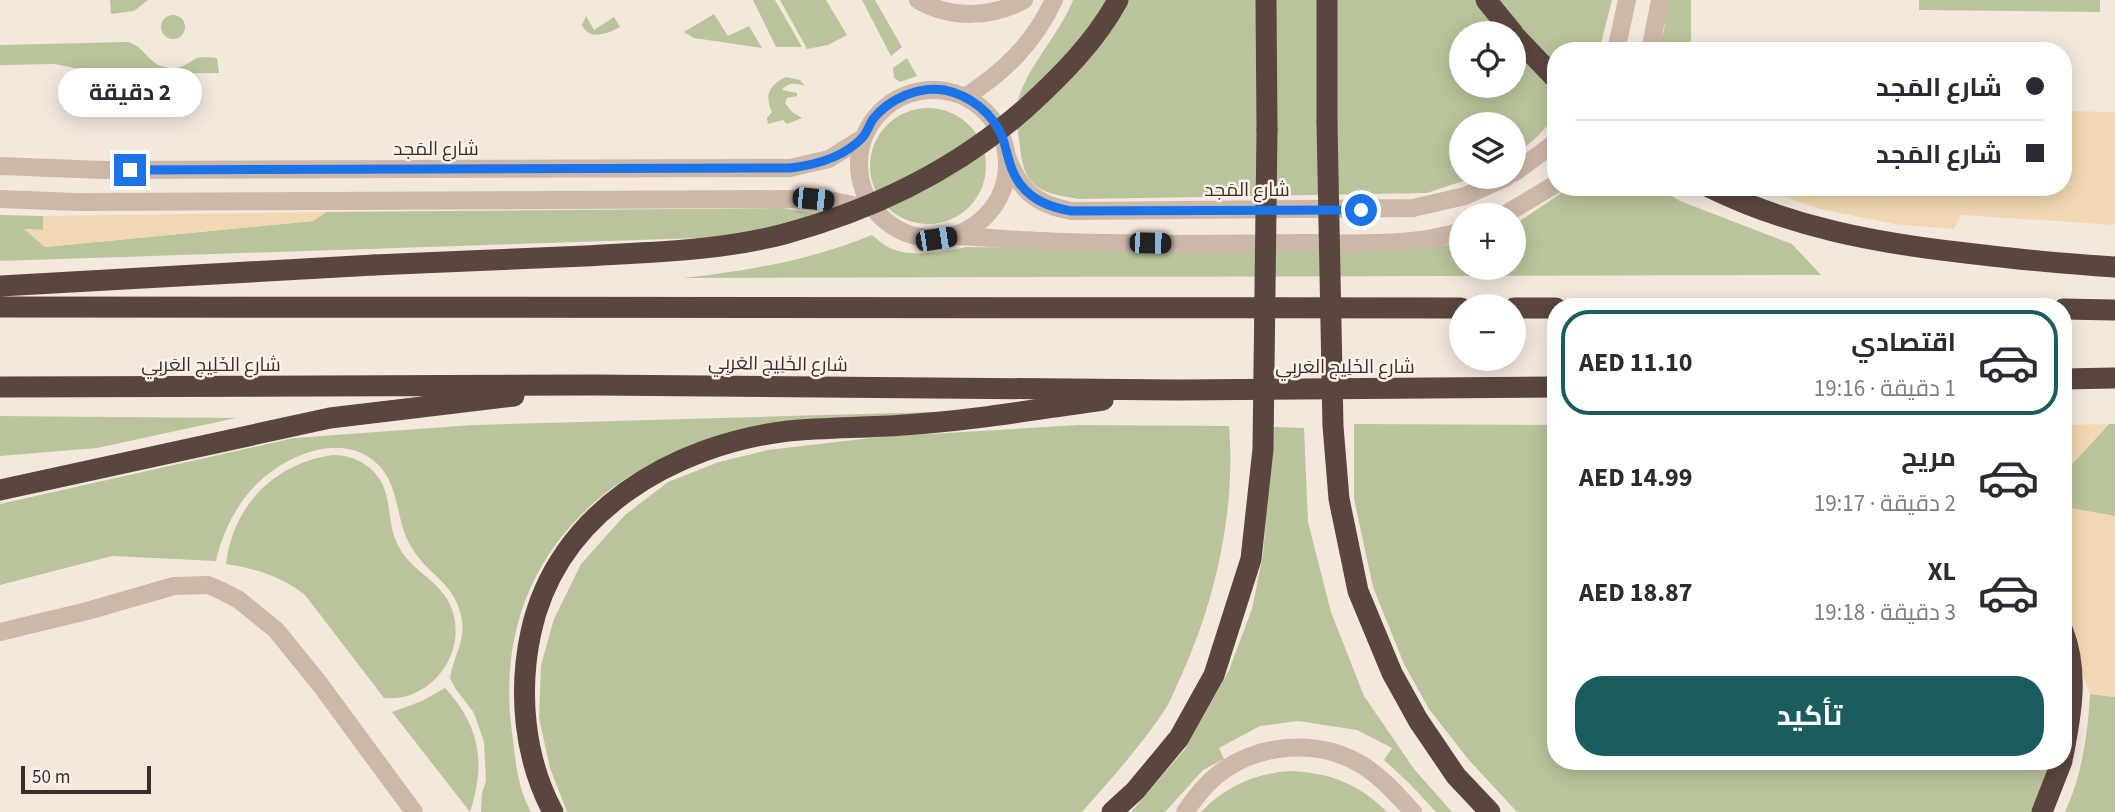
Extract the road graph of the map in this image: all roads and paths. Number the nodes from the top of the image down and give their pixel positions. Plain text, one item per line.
1 (918, 0) edge
2 (1024, 0) edge
3 (1054, 0) edge
4 (1118, 0) edge
5 (1266, 0) edge
6 (1327, 0) edge
7 (1486, 0) edge
8 (1627, 0) edge
9 (1660, 0) edge
10 (1503, 21) edge
11 (1618, 42) edge
12 (1652, 42) edge
13 (1526, 48) edge
14 (1547, 70) edge
15 (965, 97) junction
16 (864, 137) junction
17 (1547, 149) edge
18 (1007, 156) junction
19 (1526, 164) edge
20 (0, 166) edge
21 (1480, 189) edge
22 (1547, 189) edge
23 (1729, 196) edge
24 (0, 199) edge
25 (1524, 203) edge
26 (874, 210) junction
27 (1449, 234) edge
28 (953, 236) junction
29 (2115, 267) edge
30 (0, 286) edge
31 (0, 307) edge
32 (1547, 307) edge
33 (1449, 308) edge
34 (1526, 308) edge
35 (2072, 309) edge
36 (2115, 310) edge
37 (2115, 378) edge
38 (2072, 379) edge
39 (594, 385) junction
40 (0, 387) edge
41 (1547, 387) edge
42 (1178, 390) junction
43 (0, 490) edge
44 (0, 632) edge
45 (2072, 678) edge
46 (2072, 700) edge
47 (2059, 770) edge
48 (414, 812) edge
49 (553, 812) edge
50 (1112, 812) edge
51 (1185, 812) edge
52 (1413, 812) edge
53 (1490, 812) edge
54 (2042, 812) edge

1 - 2 street
3 - 15 street
4 - 30 highway, bridge
5 - 50 highway, bridge
6 - 53 highway, bridge
7 - 10 highway
8 - 11 street
9 - 12 street
13 - 14 highway
15 - 16 street
15 - 18 street
16 - 20 street, شارع المَجد
16 - 26 street
17 - 19 street
18 - 21 street, شارع المَجد
18 - 28 street
22 - 25 street
23 - 29 highway
24 - 26 street
26 - 28 street
27 - 28 street
31 - 33 highway
32 - 34 highway
35 - 36 highway
37 - 38 highway
39 - 40 highway, شارع الخَلِيج العَربِي
39 - 42 highway, شارع الخَلِيج العَربِي
39 - 43 highway
41 - 42 highway, شارع الخَلِيج العَربِي
42 - 49 highway
44 - 48 street
45 - 46 highway
47 - 54 highway
51 - 52 street

